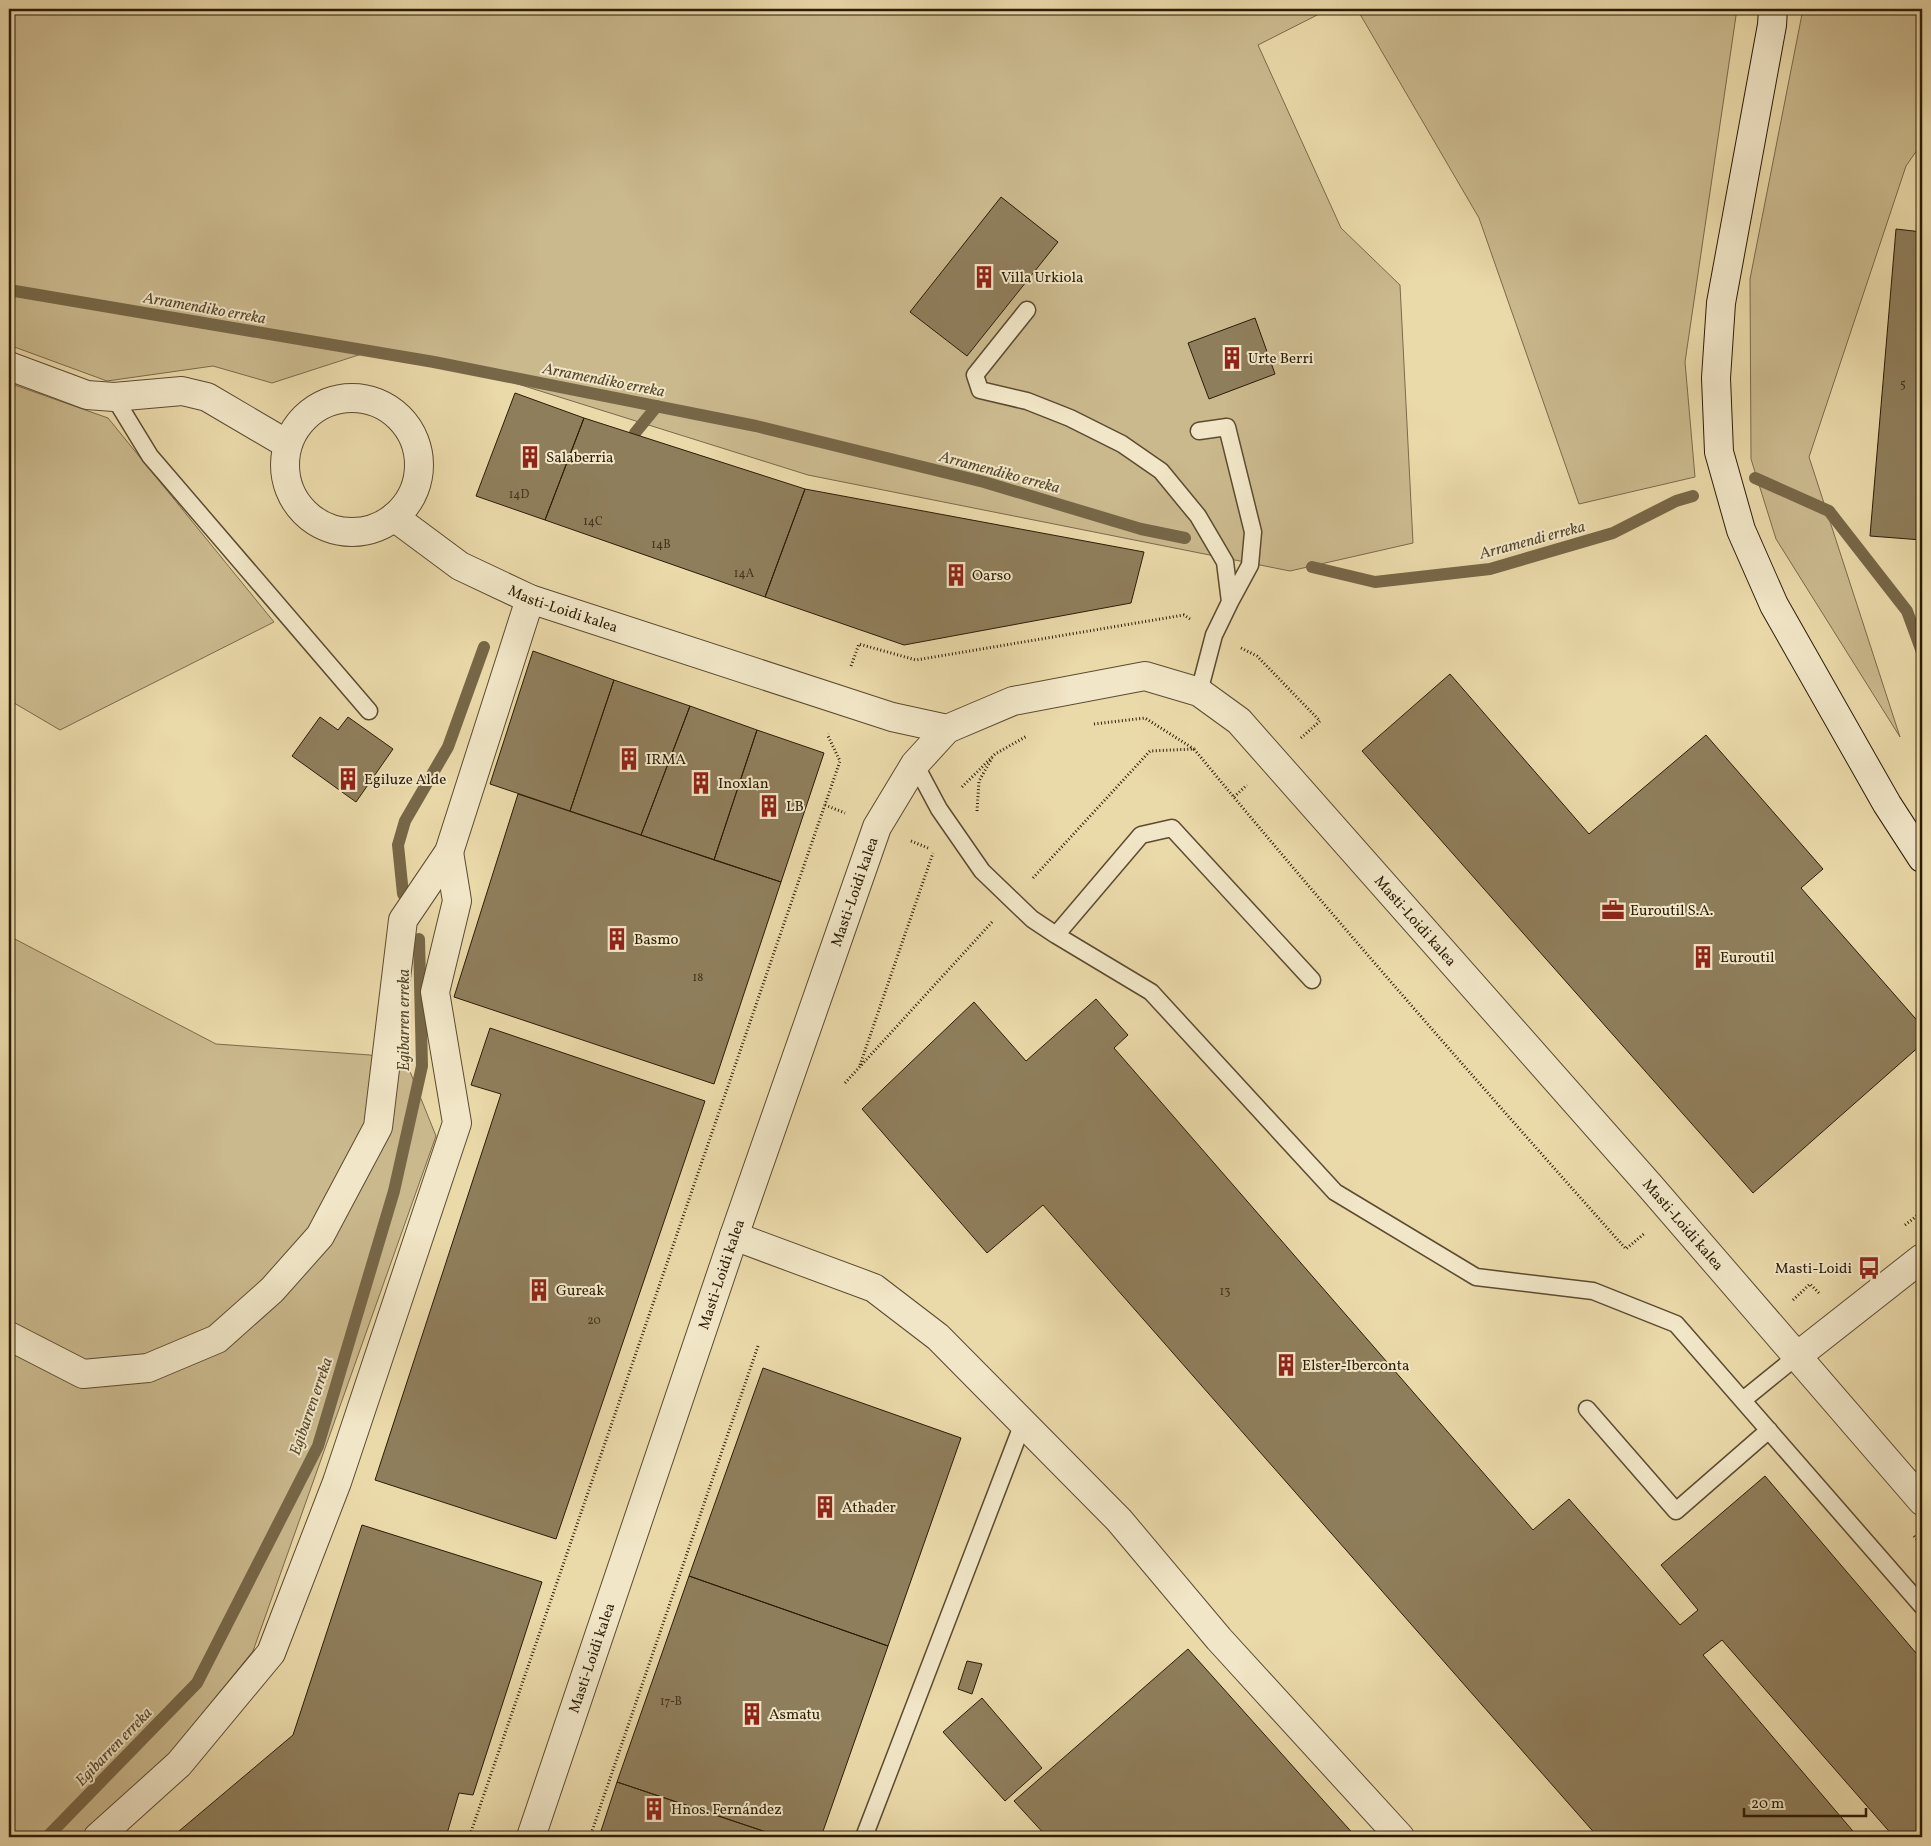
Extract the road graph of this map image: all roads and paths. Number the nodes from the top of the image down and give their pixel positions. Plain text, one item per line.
1 (1773, 9) edge
2 (1028, 310) dead end
3 (9, 366) edge
4 (114, 397) junction
5 (1199, 431) dead end
6 (287, 444) junction
7 (394, 517) junction
8 (530, 599) junction
9 (1230, 602) junction
10 (1199, 692) junction
11 (840, 700) junction
12 (369, 711) dead end
13 (1086, 725) dead end
14 (947, 729) junction
15 (1029, 735) dead end
16 (1194, 749) dead end
17 (995, 754) junction
18 (915, 764) junction
19 (825, 805) junction
20 (940, 809) junction
21 (977, 813) dead end
22 (877, 826) junction
23 (913, 842) junction
24 (448, 852) junction
25 (1922, 858) edge
26 (1056, 936) junction
27 (1312, 980) dead end
28 (860, 1066) dead end
29 (1922, 1212) edge
30 (1900, 1229) dead end
31 (734, 1236) junction
32 (1922, 1258) edge
33 (1827, 1288) dead end
34 (1767, 1323) junction
35 (9, 1336) edge
36 (758, 1346) dead end
37 (1796, 1356) junction
38 (1743, 1400) junction
39 (1587, 1409) dead end
40 (1023, 1423) junction
41 (1769, 1430) junction
42 (1922, 1501) edge
43 (1922, 1606) edge
44 (98, 1837) edge
45 (467, 1837) edge
46 (531, 1837) edge
47 (590, 1837) edge
48 (864, 1837) edge
49 (1400, 1837) edge

1 - 25 street
2 - 9 lane
3 - 4 street
4 - 6 street
4 - 12 lane
5 - 9 lane
6 - 7 street
6 - 7 street
7 - 8 street, Masti-Loidi kalea
8 - 11 street, Masti-Loidi kalea
8 - 24 street
9 - 10 lane
10 - 14 street, Masti-Loidi kalea
10 - 34 street, Masti-Loidi kalea
11 - 14 street, Masti-Loidi kalea
11 - 19 path
13 - 16 path
14 - 18 street, Masti-Loidi kalea
15 - 17 path
17 - 20 path
17 - 21 path
18 - 20 lane
18 - 22 street, Masti-Loidi kalea
19 - 22 path
19 - 45 path
20 - 23 path
20 - 26 lane
22 - 23 path
22 - 31 street, Masti-Loidi kalea
23 - 28 path
24 - 35 street
24 - 44 street
26 - 27 lane
26 - 38 lane
29 - 30 path
31 - 40 street
31 - 46 street, Masti-Loidi kalea
32 - 37 street
33 - 34 path
34 - 37 street, Masti-Loidi kalea
36 - 47 path
37 - 38 lane
37 - 42 street, Masti-Loidi kalea
38 - 41 lane
39 - 41 lane
40 - 48 lane
40 - 49 street
41 - 43 lane

